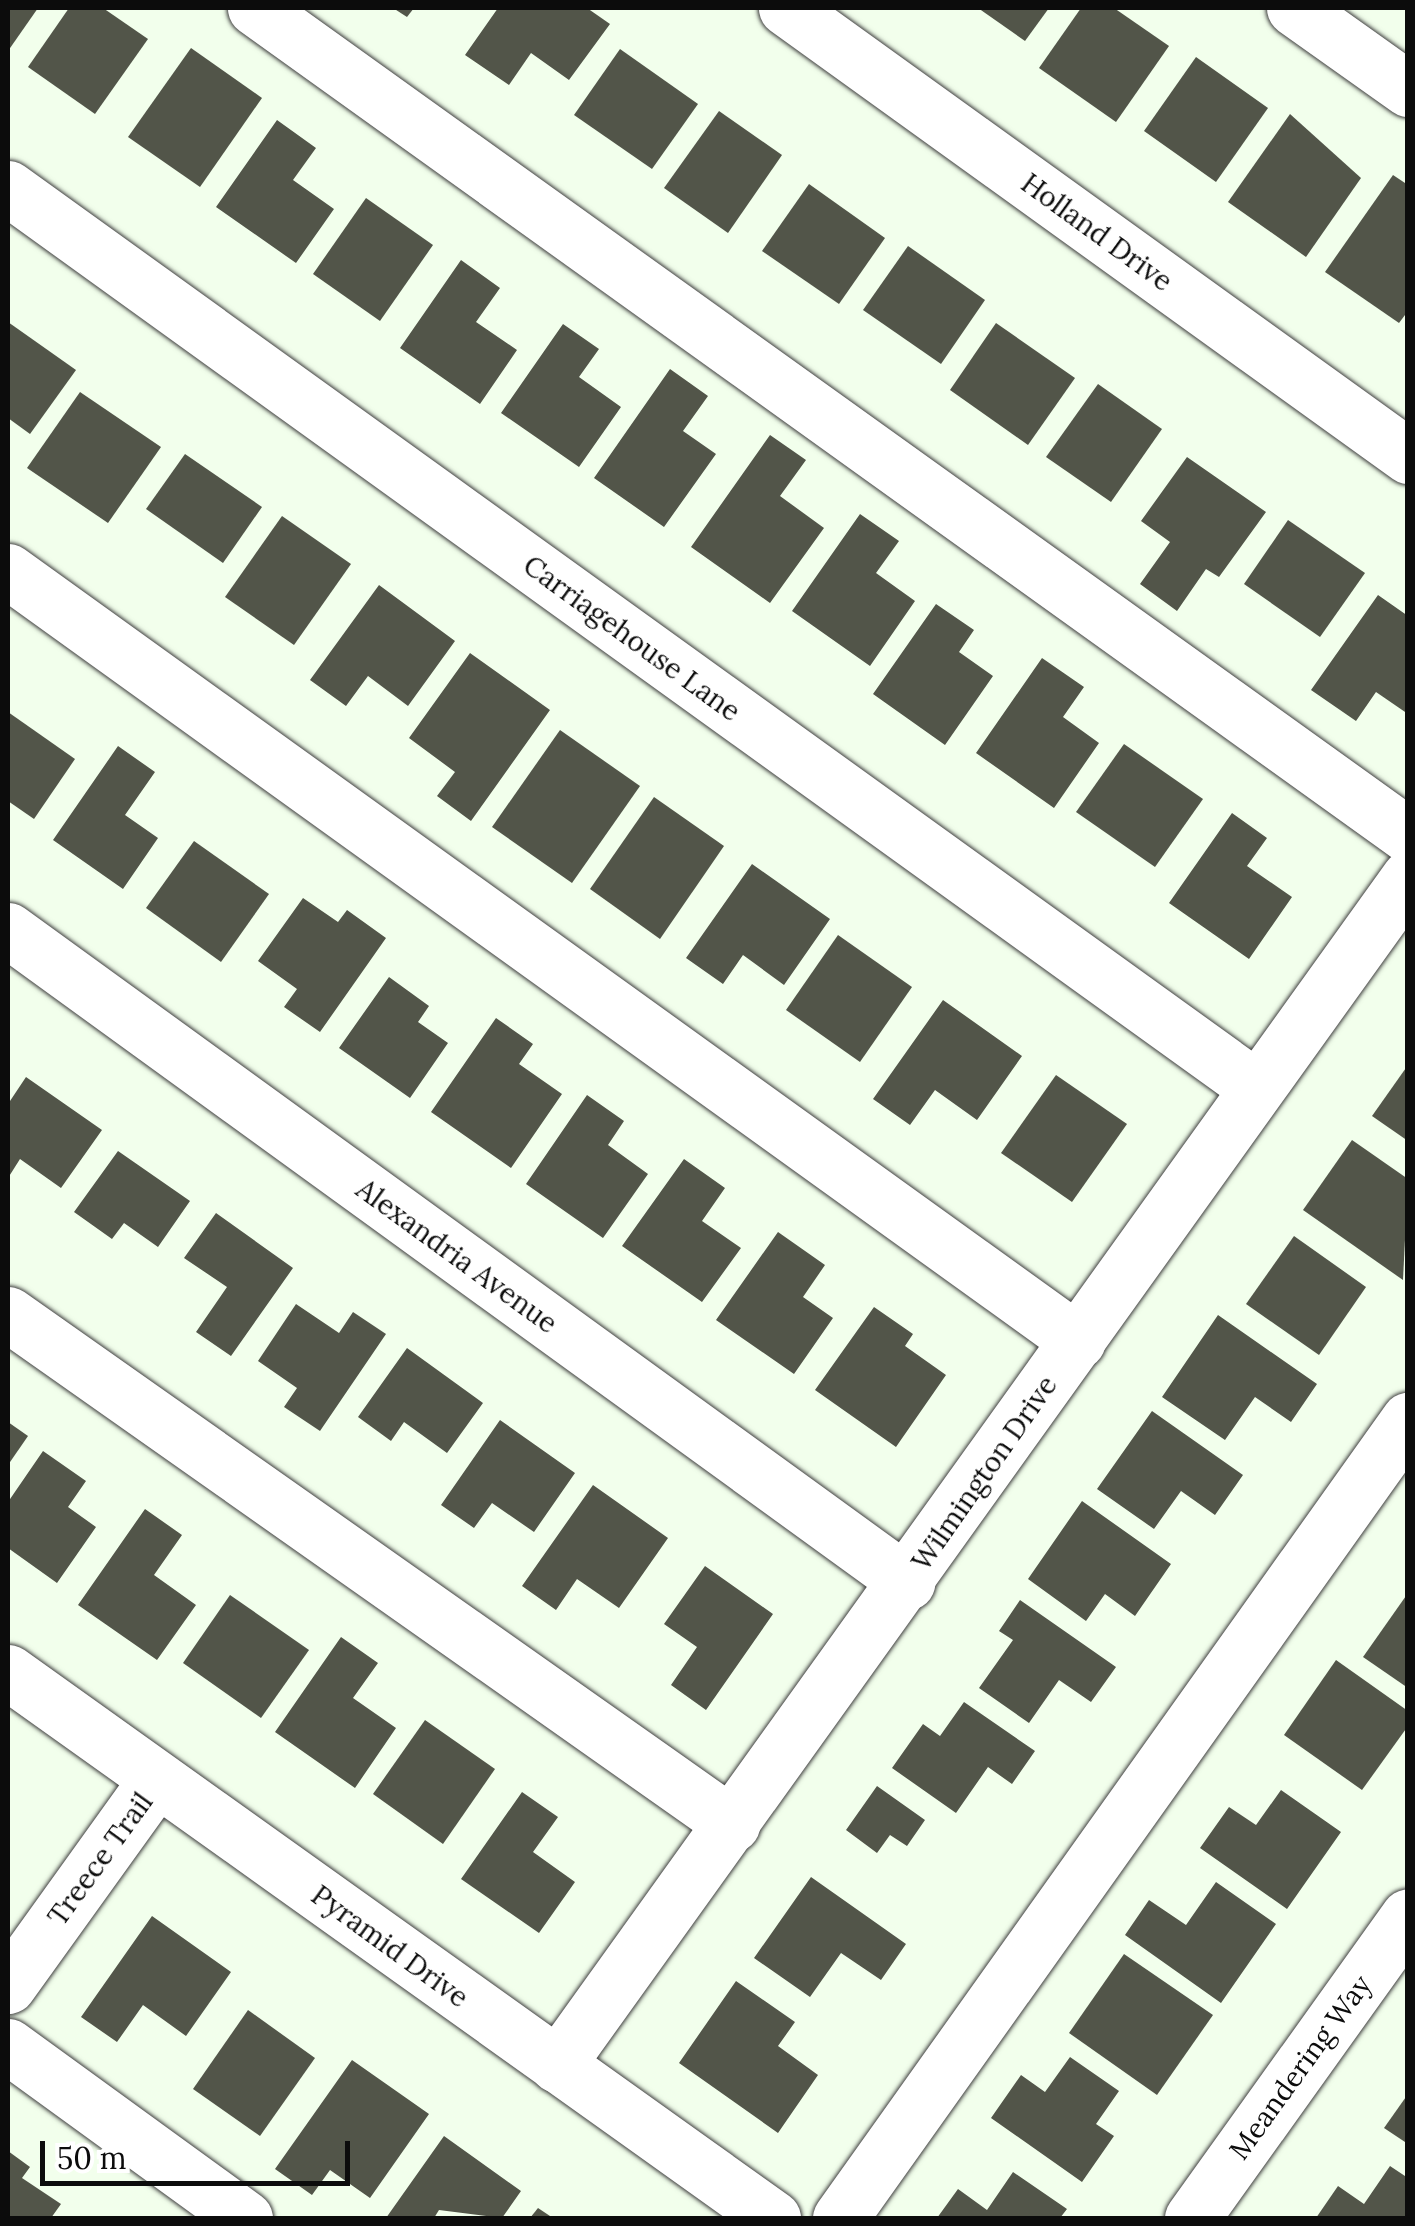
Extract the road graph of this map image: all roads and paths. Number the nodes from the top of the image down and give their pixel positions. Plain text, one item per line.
1 (255, 8) edge
2 (786, 8) edge
3 (1294, 8) edge
4 (1408, 88) edge
5 (8, 188) edge
6 (1408, 456) edge
7 (8, 571) edge
8 (1408, 835) edge
9 (1408, 878) edge
10 (8, 930) edge
11 (1257, 1088) junction
12 (8, 1314) edge
13 (1078, 1341) junction
14 (1408, 1420) edge
15 (907, 1582) junction
16 (8, 1672) edge
17 (157, 1779) junction
18 (732, 1824) junction
19 (1408, 1916) edge
20 (8, 1986) edge
21 (8, 2046) edge
22 (556, 2065) junction
23 (246, 2218) edge
24 (773, 2218) edge
25 (840, 2218) edge
26 (1192, 2218) edge

1 - 8 street
2 - 6 street, Holland Drive
3 - 4 street
5 - 11 street, Carriagehouse Lane
7 - 13 street
9 - 11 street, Wilmington Drive
10 - 15 street, Alexandria Avenue
11 - 13 street, Wilmington Drive
12 - 18 street
13 - 15 street, Wilmington Drive
14 - 25 street
15 - 18 street, Wilmington Drive
16 - 17 street, Pyramid Drive
17 - 20 street, Treece Trail
17 - 22 street, Pyramid Drive
18 - 22 street, Wilmington Drive
19 - 26 street, Meandering Way
21 - 23 street
22 - 24 street, Pyramid Drive

